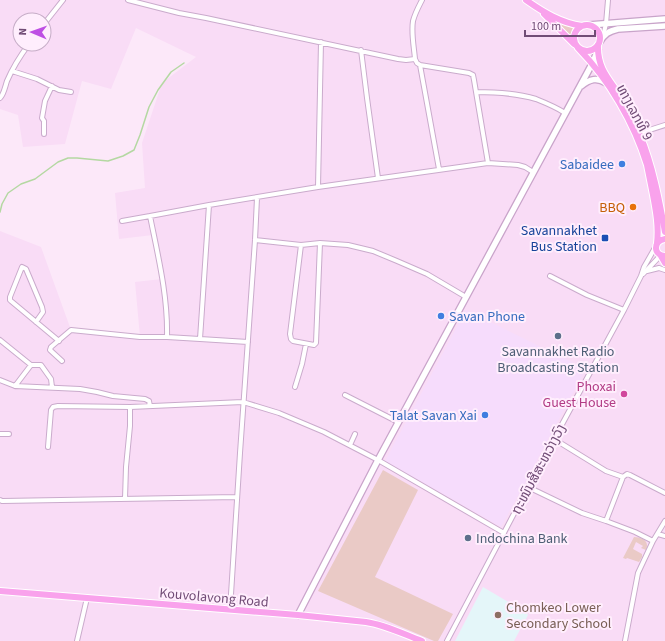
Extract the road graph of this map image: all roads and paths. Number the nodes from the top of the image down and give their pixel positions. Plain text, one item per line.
1 (63, 0) edge
2 (128, 0) edge
3 (422, 0) edge
4 (526, 0) edge
5 (608, 0) edge
6 (538, 9) junction
7 (52, 14) edge
8 (665, 19) edge
9 (606, 24) junction
10 (585, 26) junction
11 (665, 26) edge
12 (603, 36) junction
13 (321, 42) junction
14 (598, 46) junction
15 (577, 47) junction
16 (362, 50) junction
17 (23, 52) edge
18 (415, 59) junction
19 (592, 64) junction
20 (420, 65) junction
21 (12, 71) junction
22 (606, 83) junction
23 (52, 86) junction
24 (579, 87) junction
25 (71, 92) dead end
26 (476, 92) junction
27 (619, 98) junction
28 (0, 99) edge
29 (565, 113) junction
30 (665, 125) edge
31 (640, 133) junction
32 (44, 134) dead end
33 (488, 163) junction
34 (439, 169) junction
35 (533, 172) junction
36 (378, 178) junction
37 (318, 187) junction
38 (257, 198) junction
39 (209, 205) junction
40 (150, 216) junction
41 (122, 221) dead end
42 (665, 232) edge
43 (665, 239) edge
44 (255, 240) junction
45 (320, 243) junction
46 (301, 245) junction
47 (657, 245) junction
48 (662, 256) edge
49 (665, 263) edge
50 (665, 270) edge
51 (647, 271) junction
52 (550, 276) dead end
53 (641, 276) junction
54 (466, 297) junction
55 (624, 310) junction
56 (36, 322) junction
57 (168, 336) junction
58 (200, 339) junction
59 (0, 340) edge
60 (59, 341) junction
61 (248, 342) junction
62 (306, 344) junction
63 (62, 361) dead end
64 (32, 365) junction
65 (0, 380) edge
66 (15, 386) junction
67 (52, 387) junction
68 (295, 387) dead end
69 (345, 395) dead end
70 (243, 402) junction
71 (150, 406) junction
72 (130, 407) junction
73 (398, 422) junction
74 (0, 434) edge
75 (9, 434) dead end
76 (356, 434) dead end
77 (554, 439) junction
78 (350, 445) junction
79 (48, 447) dead end
80 (378, 460) junction
81 (623, 477) junction
82 (528, 487) junction
83 (665, 493) edge
84 (237, 497) junction
85 (125, 498) junction
86 (0, 500) edge
87 (606, 521) junction
88 (665, 521) edge
89 (504, 533) junction
90 (658, 534) junction
91 (665, 536) edge
92 (653, 541) junction
93 (0, 591) edge
94 (87, 598) junction
95 (230, 610) junction
96 (298, 615) junction
97 (76, 641) edge
98 (422, 641) edge
99 (447, 641) edge
100 (626, 641) edge

1 - 7 street
2 - 13 street
3 - 18 street
4 - 6 main road, ທາງເລກທີ 9
5 - 9 street
6 - 10 main road, ທາງເລກທີ 9
6 - 15 main road, ທາງເລກທີ 9
8 - 9 street
9 - 10 street
9 - 12 street
10 - 14 main road, ທາງເລກທີ 9
10 - 15 main road
11 - 12 street
12 - 14 street
13 - 16 street
13 - 37 street
14 - 15 main road
14 - 19 street
14 - 27 main road, ທາງເລກທີ 9
15 - 19 main road, ທາງເລກທີ 9
16 - 18 street
16 - 36 street
17 - 21 street
18 - 20 street
19 - 22 main road, ທາງເລກທີ 9
19 - 24 street
20 - 26 street
20 - 34 street
21 - 23 street
21 - 28 street
22 - 24 street
22 - 27 main road, ທາງເລກທີ 9
23 - 25 street
23 - 32 street
24 - 29 street
26 - 29 street
26 - 33 street
27 - 31 main road, ທາງເລກທີ 9
27 - 47 main road, ທາງເລກທີ 9
29 - 35 street
30 - 31 street
31 - 42 main road, ທາງເລກທີ 9
33 - 34 street
33 - 35 street
34 - 36 street
35 - 54 street
36 - 37 street
37 - 38 street
38 - 39 street
38 - 44 street
39 - 40 street
39 - 58 street
40 - 41 street
40 - 57 street
43 - 47 main road
44 - 46 street
44 - 61 street
45 - 46 street
45 - 54 street
45 - 62 street
46 - 62 street
47 - 48 main road
47 - 53 street, ຖະໜົນສີສະຫວ່າງວົງ
48 - 49 main road
48 - 51 street
50 - 51 street
51 - 53 street
52 - 55 street
53 - 55 street, ຖະໜົນສີສະຫວ່າງວົງ
54 - 73 street
55 - 77 street, ຖະໜົນສີສະຫວ່າງວົງ
56 - 56 street
56 - 60 street
57 - 58 street
57 - 60 street
58 - 61 street
59 - 64 street
60 - 63 street
61 - 70 street
62 - 68 street
64 - 66 street
64 - 67 street
65 - 66 street
66 - 67 street
67 - 71 street
69 - 73 street
70 - 71 street
70 - 78 street
70 - 84 street
71 - 72 street
72 - 79 street
72 - 85 street
73 - 80 street
74 - 75 street
76 - 78 street
77 - 81 street
77 - 82 street, ຖະໜົນສີສະຫວ່າງວົງ
78 - 80 street
80 - 89 street
80 - 96 street
81 - 83 street
81 - 87 street
82 - 87 street
82 - 89 street, ຖະໜົນສີສະຫວ່າງວົງ
84 - 85 street
84 - 95 street
85 - 86 street
87 - 92 street
88 - 90 street
89 - 99 street, ຖະໜົນສີສະຫວ່າງວົງ
90 - 91 street
90 - 92 street
92 - 100 street
93 - 94 main road, Kouvolavong Road
94 - 95 main road, Kouvolavong Road
94 - 97 street
95 - 96 main road, Kouvolavong Road
96 - 98 main road, Kouvolavong Road

